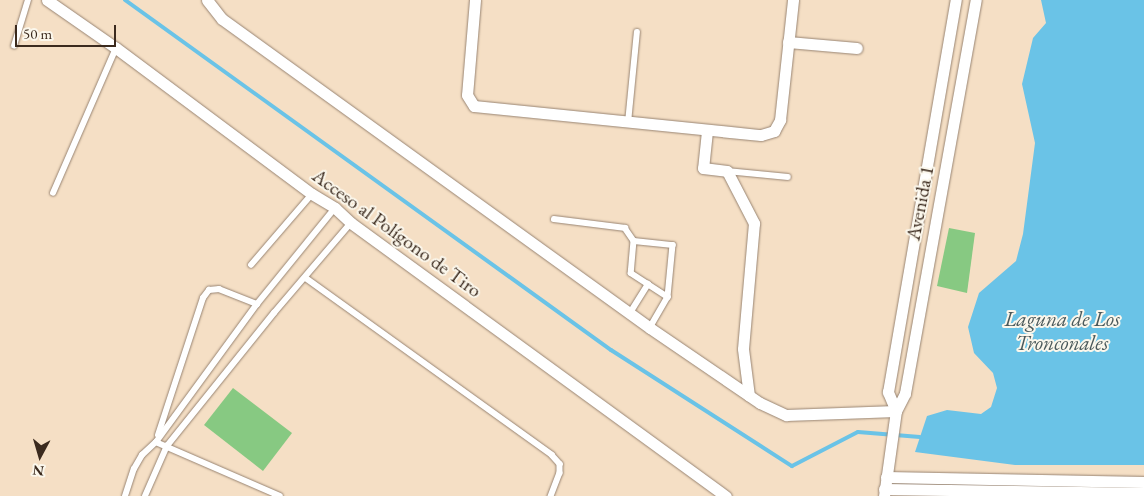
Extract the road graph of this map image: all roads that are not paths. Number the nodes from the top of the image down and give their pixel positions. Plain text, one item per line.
1 (28, 0) edge
2 (47, 0) edge
3 (207, 0) edge
4 (475, 0) edge
5 (793, 0) edge
6 (956, 0) edge
7 (976, 0) edge
8 (637, 32) dead end
9 (788, 42) junction
10 (14, 46) dead end
11 (116, 48) junction
12 (857, 48) dead end
13 (628, 123) junction
14 (707, 131) junction
15 (728, 171) junction
16 (788, 177) dead end
17 (53, 193) dead end
18 (312, 194) junction
19 (335, 208) junction
20 (554, 220) dead end
21 (351, 223) junction
22 (634, 241) junction
23 (251, 265) dead end
24 (306, 278) junction
25 (648, 284) junction
26 (668, 297) junction
27 (257, 304) junction
28 (630, 313) junction
29 (650, 328) junction
30 (749, 396) junction
31 (896, 414) junction
32 (156, 442) junction
33 (167, 446) junction
34 (886, 479) edge
35 (1144, 482) edge
36 (1144, 493) edge
37 (124, 496) edge
38 (144, 496) edge
39 (280, 496) edge
40 (551, 496) edge
41 (726, 496) edge

1 - 10 lane
2 - 11 street, Acceso al Polígono de Tiro
3 - 28 street
4 - 13 street
5 - 9 street
6 - 31 street, Avenida 1
7 - 31 street, Avenida 1
8 - 13 lane
9 - 12 street
9 - 14 street
11 - 17 lane
11 - 18 street, Acceso al Polígono de Tiro
13 - 14 street
14 - 15 street
15 - 16 lane
15 - 30 street
18 - 19 street, Acceso al Polígono de Tiro
18 - 23 lane
19 - 21 street, Acceso al Polígono de Tiro
19 - 27 lane
20 - 22 lane
21 - 24 lane
21 - 41 street, Acceso al Polígono de Tiro
22 - 25 lane
22 - 26 lane
24 - 33 lane
24 - 40 lane
25 - 26 lane
25 - 28 lane
26 - 29 lane
27 - 32 lane
27 - 32 lane
28 - 29 street
29 - 30 street
30 - 31 street
31 - 34 street
32 - 33 lane
32 - 37 lane
33 - 38 lane
33 - 39 lane
34 - 35 street
34 - 36 street

